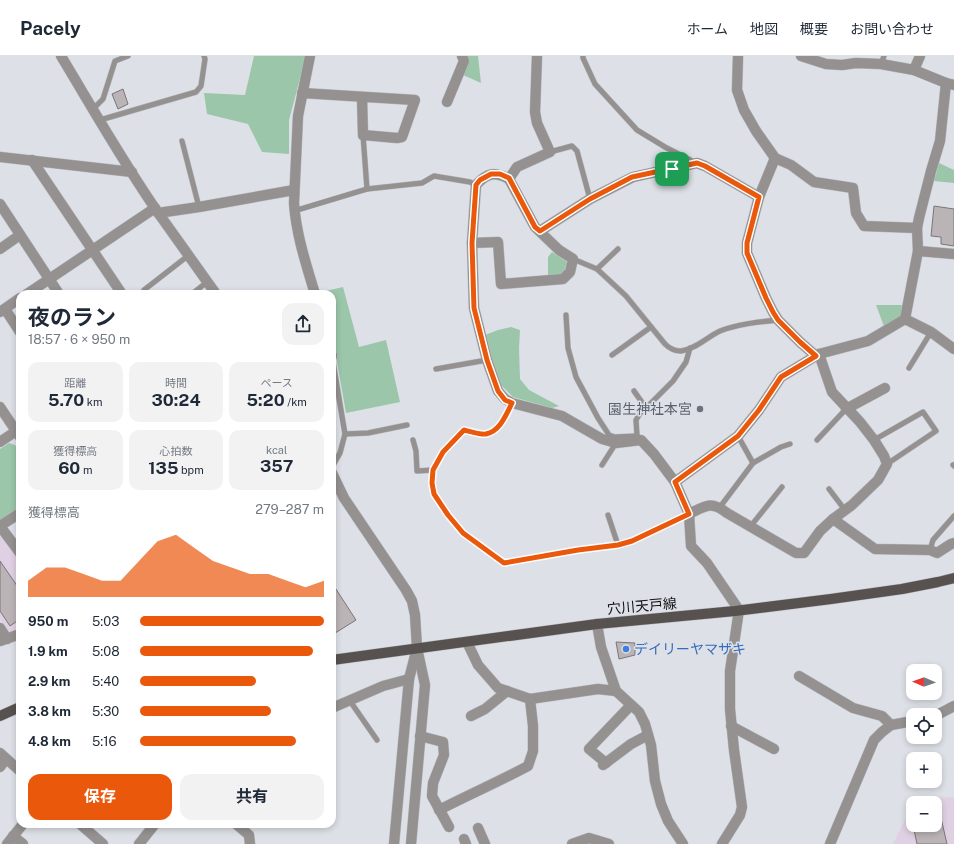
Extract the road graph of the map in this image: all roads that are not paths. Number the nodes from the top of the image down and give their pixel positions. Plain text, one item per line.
1 (61, 56) edge
2 (128, 56) edge
3 (204, 56) edge
4 (310, 56) edge
5 (462, 56) edge
6 (537, 56) edge
7 (583, 56) edge
8 (738, 56) edge
9 (801, 56) edge
10 (920, 56) edge
11 (114, 58) edge
12 (856, 59) edge
13 (882, 60) edge
14 (914, 70) junction
15 (950, 84) edge
16 (302, 93) junction
17 (362, 97) junction
18 (448, 102) dead end
19 (93, 109) junction
20 (100, 120) junction
21 (363, 135) junction
22 (182, 141) dead end
23 (550, 152) junction
24 (0, 158) edge
25 (776, 158) junction
26 (32, 160) junction
27 (697, 163) junction
28 (132, 172) junction
29 (509, 178) junction
30 (476, 185) junction
31 (366, 189) junction
32 (294, 190) junction
33 (759, 197) junction
34 (590, 199) junction
35 (0, 204) edge
36 (199, 207) junction
37 (157, 210) junction
38 (294, 211) junction
39 (917, 228) junction
40 (540, 231) junction
41 (20, 235) junction
42 (472, 243) junction
43 (0, 249) edge
44 (618, 249) dead end
45 (93, 250) junction
46 (918, 251) junction
47 (954, 254) edge
48 (189, 255) junction
49 (573, 259) junction
50 (596, 270) junction
51 (49, 279) junction
52 (207, 282) junction
53 (33, 290) edge
54 (56, 290) edge
55 (119, 290) edge
56 (144, 290) dead end
57 (197, 290) edge
58 (213, 290) edge
59 (314, 290) edge
60 (16, 301) edge
61 (2, 310) edge
62 (566, 315) dead end
63 (905, 319) junction
64 (778, 320) junction
65 (16, 327) edge
66 (651, 327) junction
67 (931, 332) junction
68 (690, 348) junction
69 (954, 348) edge
70 (612, 355) dead end
71 (818, 355) junction
72 (487, 360) junction
73 (909, 368) dead end
74 (436, 369) dead end
75 (336, 380) edge
76 (885, 388) dead end
77 (634, 391) dead end
78 (512, 403) junction
79 (0, 407) edge
80 (646, 408) junction
81 (846, 409) junction
82 (406, 425) dead end
83 (16, 431) edge
84 (345, 434) junction
85 (16, 435) edge
86 (738, 436) junction
87 (639, 438) junction
88 (413, 440) dead end
89 (817, 440) dead end
90 (874, 440) junction
91 (0, 442) edge
92 (616, 443) junction
93 (790, 444) dead end
94 (336, 460) edge
95 (753, 463) junction
96 (887, 464) junction
97 (602, 465) dead end
98 (433, 470) junction
99 (675, 482) junction
100 (336, 485) edge
101 (782, 487) dead end
102 (829, 489) dead end
103 (720, 507) junction
104 (845, 510) junction
105 (689, 514) junction
106 (608, 515) dead end
107 (16, 516) edge
108 (954, 516) edge
109 (833, 519) junction
110 (0, 526) edge
111 (750, 527) junction
112 (954, 543) edge
113 (618, 545) junction
114 (16, 548) edge
115 (930, 550) junction
116 (954, 578) edge
117 (740, 610) junction
118 (597, 624) junction
119 (0, 628) edge
120 (16, 636) edge
121 (4, 640) edge
122 (467, 642) junction
123 (417, 648) junction
124 (336, 659) edge
125 (798, 676) dead end
126 (409, 679) junction
127 (507, 691) junction
128 (616, 691) junction
129 (530, 699) junction
130 (350, 701) junction
131 (630, 705) junction
132 (336, 706) edge
133 (954, 706) edge
134 (16, 709) edge
135 (942, 712) edge
136 (0, 716) edge
137 (471, 716) dead end
138 (906, 722) edge
139 (891, 725) junction
140 (732, 726) junction
141 (648, 734) junction
142 (420, 736) junction
143 (377, 740) dead end
144 (774, 749) dead end
145 (2, 760) edge
146 (16, 769) edge
147 (439, 810) junction
148 (20, 828) edge
149 (85, 828) edge
150 (152, 828) edge
151 (241, 828) edge
152 (449, 828) dead end
153 (478, 828) dead end
154 (14, 836) junction
155 (7, 844) edge
156 (22, 844) edge
157 (103, 844) edge
158 (139, 844) edge
159 (250, 844) edge
160 (393, 844) edge
161 (411, 844) edge
162 (485, 844) edge
163 (572, 844) edge
164 (609, 844) edge
165 (683, 844) edge
166 (722, 844) edge
167 (830, 844) edge

1 - 19 street
2 - 11 lane
3 - 20 lane
4 - 16 street
5 - 18 street
6 - 23 street
7 - 27 lane
8 - 25 street
9 - 12 street
10 - 14 street
11 - 19 lane
12 - 13 street
13 - 14 street
14 - 15 street
15 - 39 street
16 - 17 street
16 - 32 street
17 - 21 street
17 - 21 street
19 - 20 street
20 - 28 street
21 - 31 lane
22 - 36 lane
23 - 29 street
23 - 34 lane
24 - 26 street
25 - 33 street
25 - 39 street
26 - 28 street
26 - 45 street
27 - 33 street
27 - 34 street
28 - 37 street
29 - 30 street
29 - 40 street
30 - 31 lane
30 - 42 street
31 - 38 lane
32 - 36 street
32 - 38 street
33 - 64 street
34 - 40 street
35 - 41 street
36 - 37 street
37 - 45 street
37 - 48 street
38 - 59 street
39 - 46 street
40 - 49 street
41 - 43 street
41 - 51 street
42 - 49 street
42 - 72 street
44 - 50 lane
45 - 51 street
45 - 55 street
46 - 47 street
46 - 63 street
48 - 52 street
48 - 56 lane
49 - 50 lane
50 - 66 lane
51 - 53 street
51 - 54 street
52 - 57 lane
52 - 58 street
60 - 61 street
61 - 65 street
62 - 87 lane
63 - 67 street
63 - 71 street
64 - 68 lane
64 - 71 street
66 - 68 lane
66 - 70 lane
67 - 69 street
67 - 73 lane
68 - 80 lane
71 - 81 street
71 - 86 street
72 - 74 lane
72 - 78 street
75 - 84 lane
76 - 81 street
77 - 80 lane
78 - 92 street
78 - 98 lane
79 - 83 street
80 - 87 lane
81 - 89 lane
81 - 90 street
82 - 84 lane
84 - 94 lane
85 - 91 street
86 - 95 lane
86 - 99 street
87 - 92 street
87 - 99 street
88 - 98 lane
90 - 96 street
90 - 96 lane
92 - 97 lane
93 - 95 lane
95 - 103 lane
96 - 104 street
98 - 113 lane
99 - 105 street
100 - 123 street
101 - 111 lane
102 - 104 lane
103 - 105 street
103 - 111 street
104 - 109 street
105 - 113 lane
105 - 117 street
106 - 113 lane
107 - 110 street
108 - 115 lane
109 - 111 street
109 - 115 street
110 - 114 street
112 - 115 street
116 - 117 main road, 穴川天戸線
117 - 118 main road, 穴川天戸線
117 - 140 street
118 - 122 main road, 穴川天戸線
118 - 128 street
119 - 121 street
120 - 121 street
122 - 123 main road, 穴川天戸線
122 - 127 street
123 - 124 main road, 穴川天戸線
123 - 126 street
123 - 142 street
125 - 139 street
126 - 130 street
126 - 160 street
127 - 129 street
127 - 137 street
128 - 129 street
128 - 131 street
129 - 147 street
130 - 132 street
130 - 143 lane
131 - 141 street
131 - 141 street
133 - 135 street
134 - 136 main road
138 - 139 street
139 - 167 street
140 - 144 street
140 - 166 street
141 - 165 street
142 - 147 street
142 - 161 street
145 - 146 street
147 - 152 street
148 - 154 street
149 - 157 street
150 - 158 street
151 - 159 street
153 - 162 street
154 - 155 street
154 - 156 street
163 - 164 street

